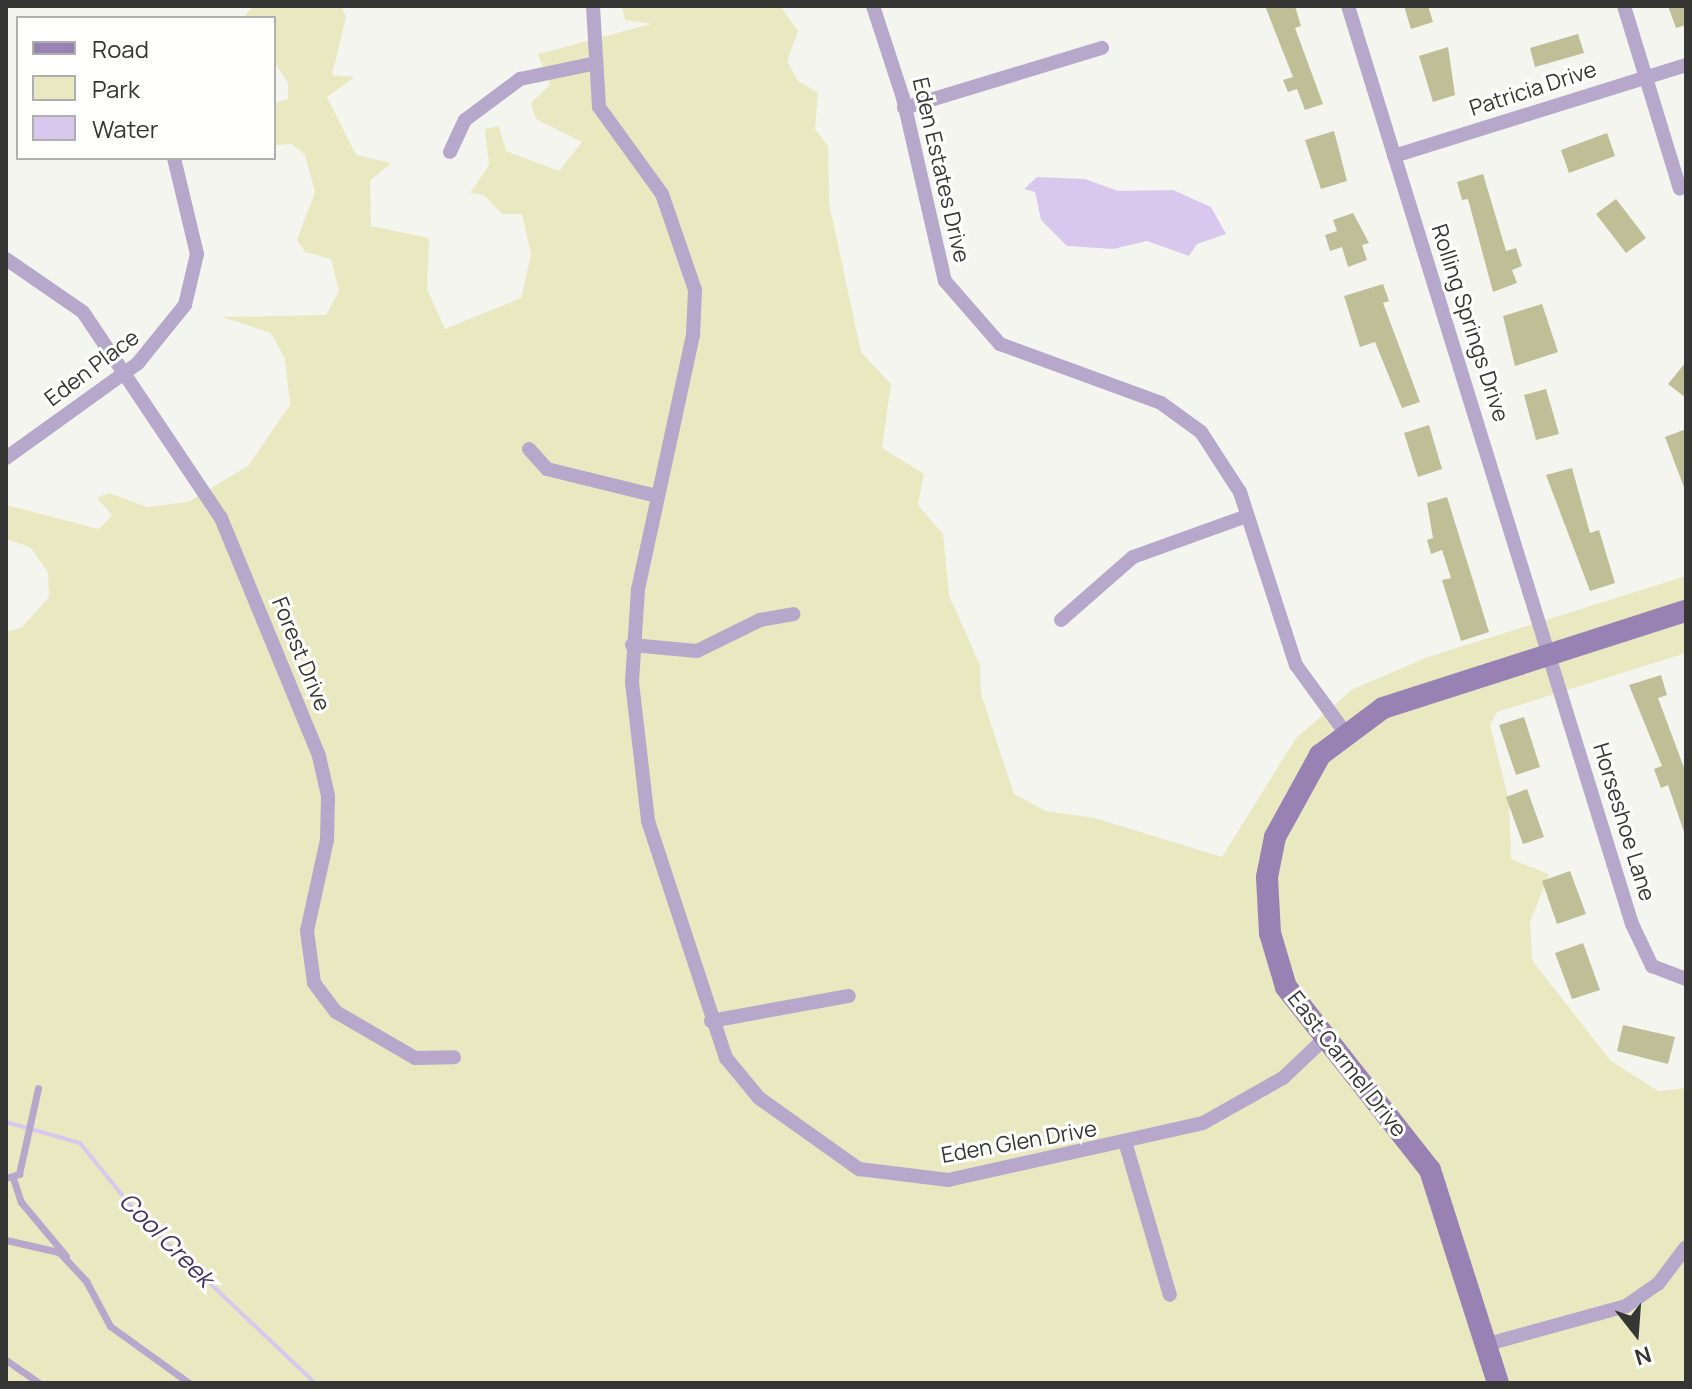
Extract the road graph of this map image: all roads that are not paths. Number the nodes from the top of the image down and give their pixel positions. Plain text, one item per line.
1 (593, 6) edge
2 (873, 6) edge
3 (1348, 6) edge
4 (1624, 6) edge
5 (1102, 48) dead end
6 (592, 64) junction
7 (1686, 65) edge
8 (1645, 77) junction
9 (904, 108) junction
10 (450, 152) dead end
11 (1394, 156) junction
12 (175, 160) edge
13 (1680, 189) dead end
14 (6, 259) edge
15 (126, 373) junction
16 (529, 449) dead end
17 (6, 458) edge
18 (657, 496) junction
19 (1247, 516) junction
20 (1686, 611) edge
21 (793, 614) dead end
22 (1061, 620) dead end
23 (632, 645) junction
24 (1549, 653) junction
25 (1344, 731) junction
26 (1686, 979) edge
27 (849, 996) dead end
28 (711, 1021) junction
29 (1323, 1040) junction
30 (454, 1057) dead end
31 (38, 1088) dead end
32 (1126, 1145) junction
33 (10, 1179) edge
34 (6, 1240) edge
35 (1686, 1247) edge
36 (70, 1261) junction
37 (1170, 1295) dead end
38 (1488, 1344) junction
39 (6, 1360) edge
40 (39, 1383) edge
41 (189, 1383) edge
42 (1498, 1383) edge

1 - 6 street, Eden Glen Drive
2 - 9 street, Eden Estates Drive
3 - 11 street, Rolling Springs Drive
4 - 8 street
5 - 9 street
6 - 10 street
6 - 18 street, Eden Glen Drive
7 - 8 street, Patricia Drive
8 - 11 street, Patricia Drive
8 - 13 street
9 - 19 street, Eden Estates Drive
11 - 24 street, Rolling Springs Drive
12 - 15 street, Eden Place
14 - 15 street, Forest Drive
15 - 17 street, Eden Place
15 - 30 street, Forest Drive
16 - 18 street
18 - 23 street, Eden Glen Drive
19 - 22 street
19 - 25 street, Eden Estates Drive
20 - 24 street, East Carmel Drive
21 - 23 street
23 - 28 street, Eden Glen Drive
24 - 25 street, East Carmel Drive
24 - 26 street, Horseshoe Lane
25 - 29 street, East Carmel Drive
27 - 28 street
28 - 32 street, Eden Glen Drive
29 - 32 street, Eden Glen Drive
29 - 38 street, East Carmel Drive
31 - 33 lane
32 - 37 street
33 - 36 lane
34 - 36 lane
35 - 38 street
36 - 41 lane
38 - 42 street, East Carmel Drive
39 - 40 lane

